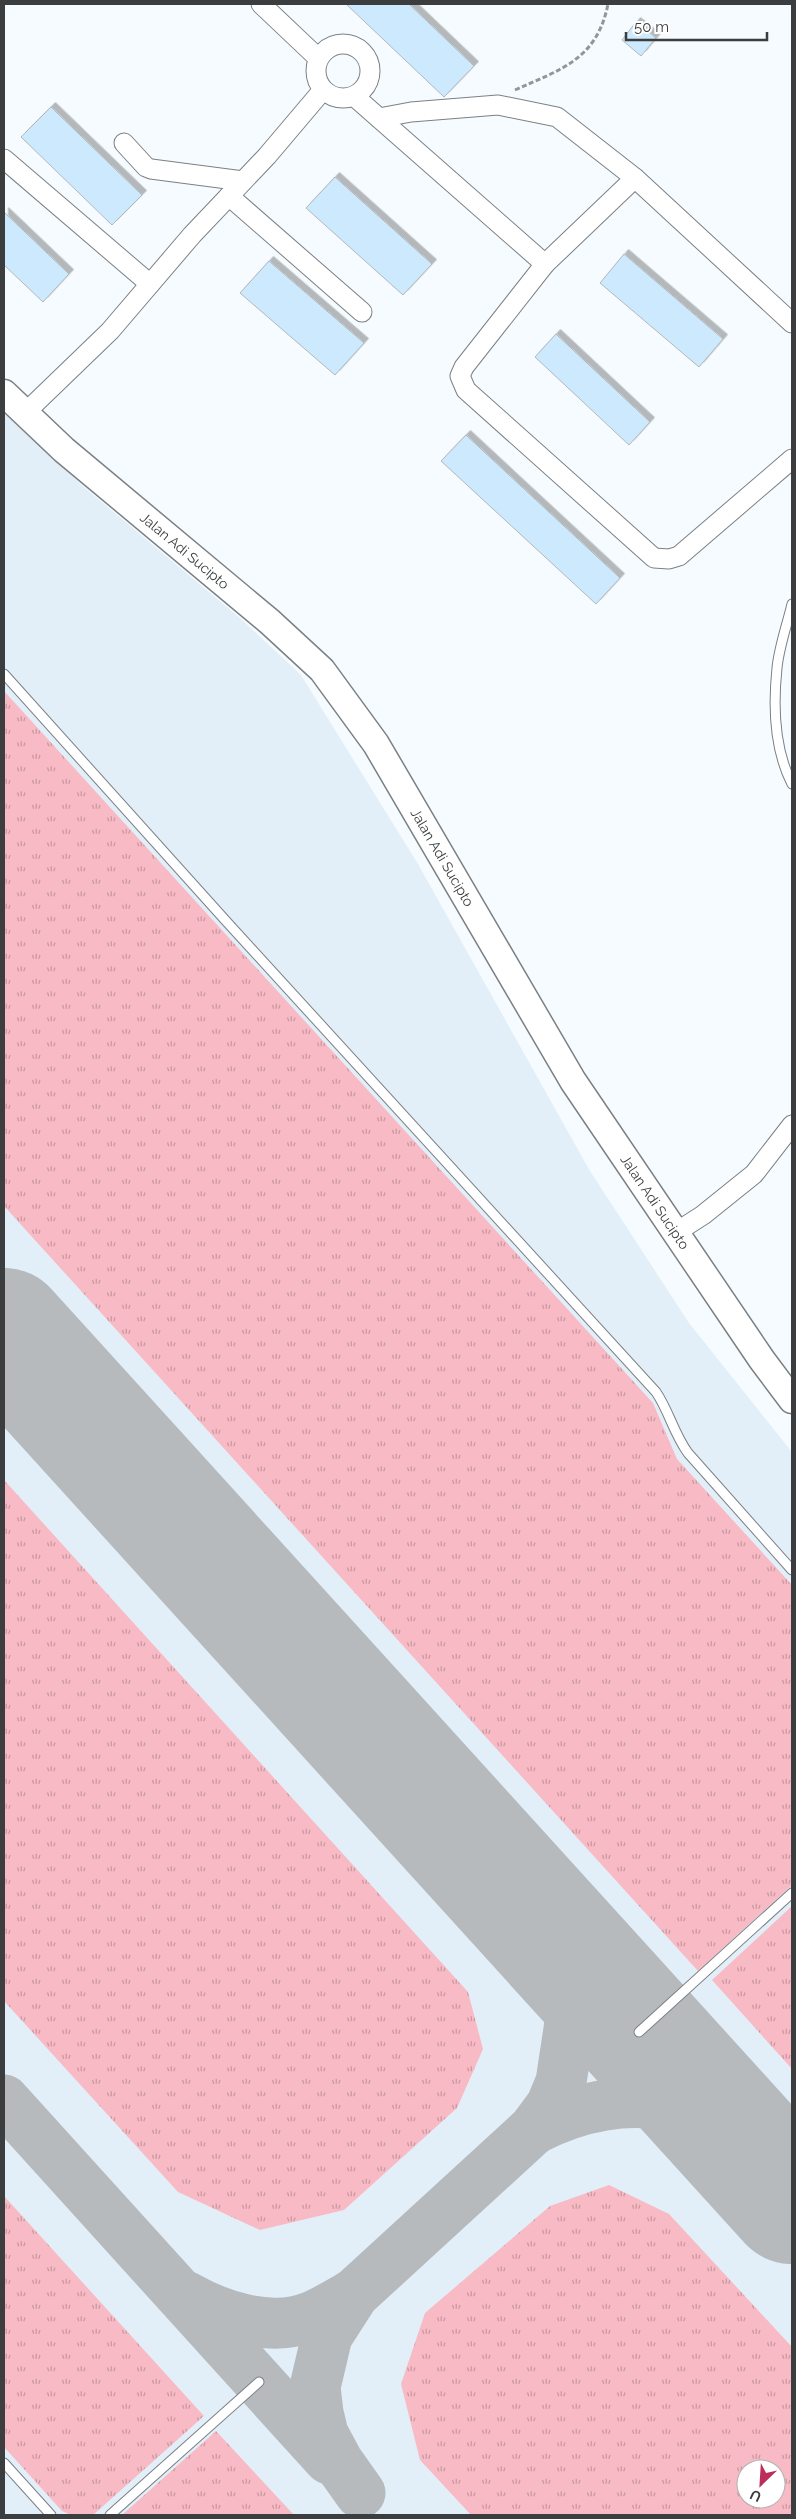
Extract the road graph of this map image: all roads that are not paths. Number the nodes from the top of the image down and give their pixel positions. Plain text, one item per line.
1 (261, 4) edge
2 (318, 58) junction
3 (322, 90) junction
4 (355, 97) junction
5 (379, 118) junction
6 (124, 143) dead end
7 (4, 159) edge
8 (635, 178) junction
9 (243, 181) junction
10 (229, 196) junction
11 (545, 264) junction
12 (150, 284) junction
13 (362, 312) dead end
14 (792, 323) edge
15 (4, 394) edge
16 (25, 413) junction
17 (792, 460) edge
18 (792, 604) edge
19 (4, 674) edge
20 (792, 784) edge
21 (792, 1125) edge
22 (675, 1233) junction
23 (792, 1400) edge
24 (792, 1570) edge
25 (792, 1893) edge
26 (639, 2032) dead end
27 (259, 2382) dead end
28 (4, 2463) edge
29 (51, 2515) edge
30 (110, 2515) edge

1 - 2 street
2 - 3 street
2 - 4 street
3 - 4 street
3 - 9 street
4 - 5 street
5 - 8 street
5 - 11 street
6 - 9 street
7 - 12 street
8 - 11 street
8 - 14 street
9 - 10 street
10 - 12 street
10 - 13 street
11 - 17 street
12 - 16 street
15 - 16 street, Jalan Adi Sucipto
16 - 22 street, Jalan Adi Sucipto
18 - 20 lane
19 - 24 lane
21 - 22 street
22 - 23 street, Jalan Adi Sucipto
25 - 26 lane
27 - 30 lane
28 - 29 lane

